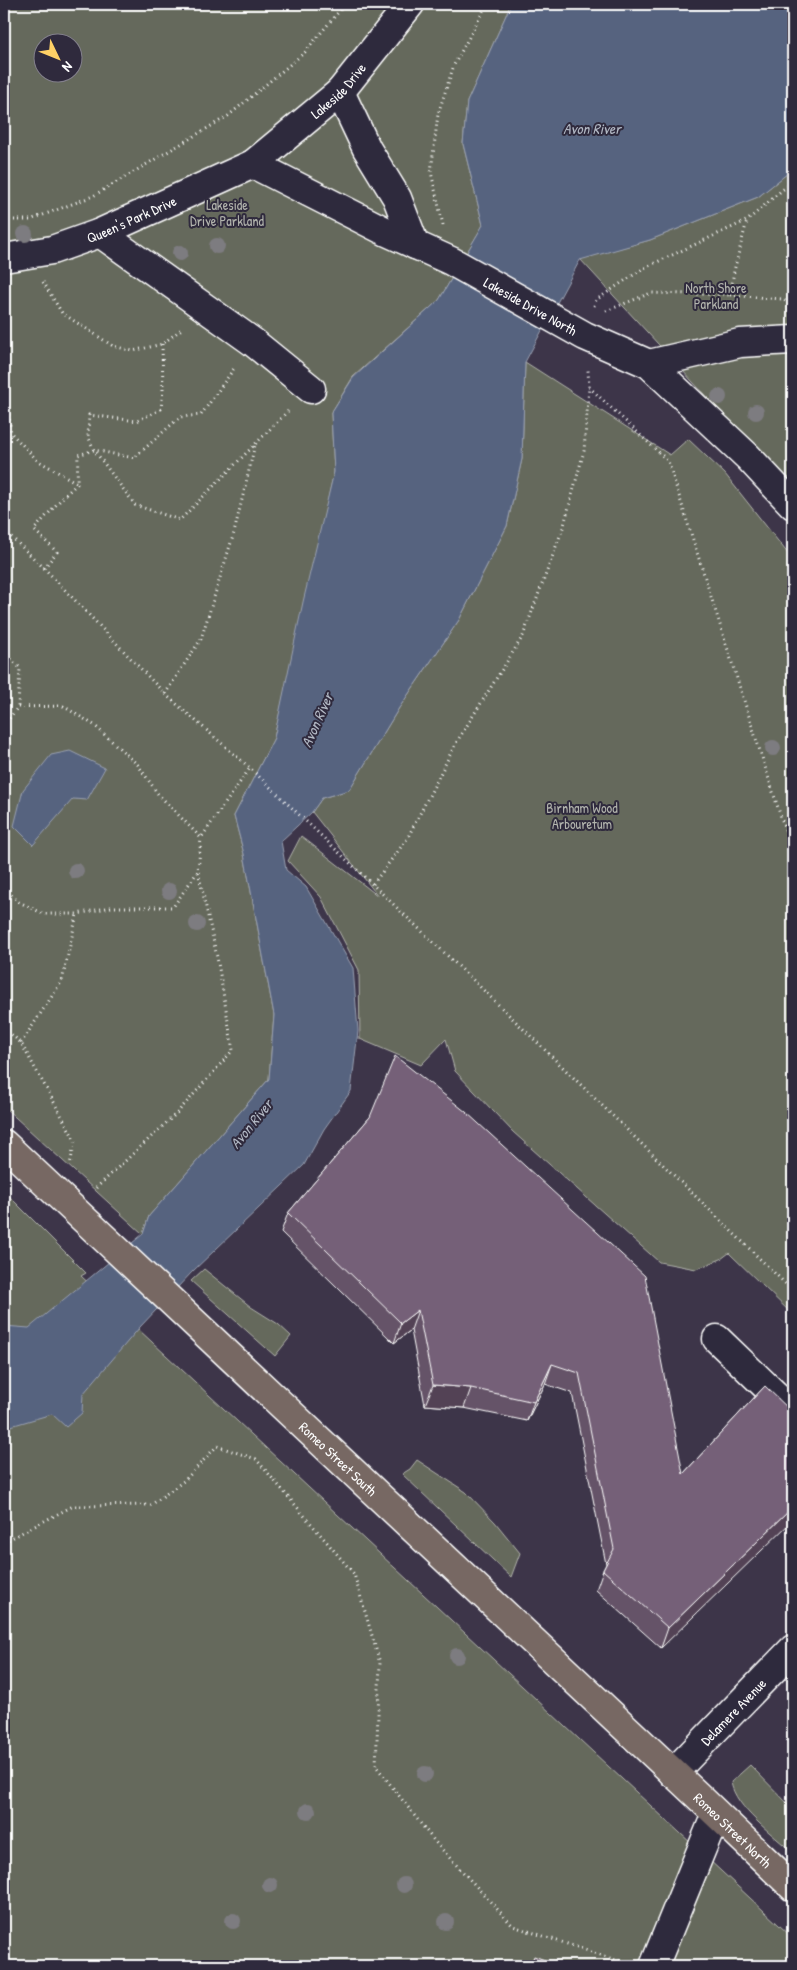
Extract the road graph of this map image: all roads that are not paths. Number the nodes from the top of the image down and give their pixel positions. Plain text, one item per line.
1 (410, 4) edge
2 (340, 92) junction
3 (253, 164) junction
4 (100, 233) junction
5 (415, 245) junction
6 (15, 256) edge
7 (793, 340) edge
8 (649, 364) junction
9 (311, 389) road end
10 (793, 505) edge
11 (4, 1144) edge
12 (717, 1339) dead end
13 (793, 1412) edge
14 (793, 1649) edge
15 (673, 1773) junction
16 (716, 1814) junction
17 (793, 1887) edge
18 (654, 1966) edge

1 - 2 street, Lakeside Drive
2 - 3 street, Lakeside Drive
2 - 5 street
3 - 4 street, Queen's Park Drive
3 - 5 street, Lakeside Drive North
4 - 6 street, Queen's Park Drive
4 - 9 street
5 - 8 street, Lakeside Drive North
7 - 8 street
8 - 10 street, Lakeside Drive North
11 - 15 main road, Romeo Street South
12 - 13 street
14 - 15 street, Delamere Avenue
15 - 16 main road, Romeo Street North
16 - 17 main road, Romeo Street North
16 - 18 street

